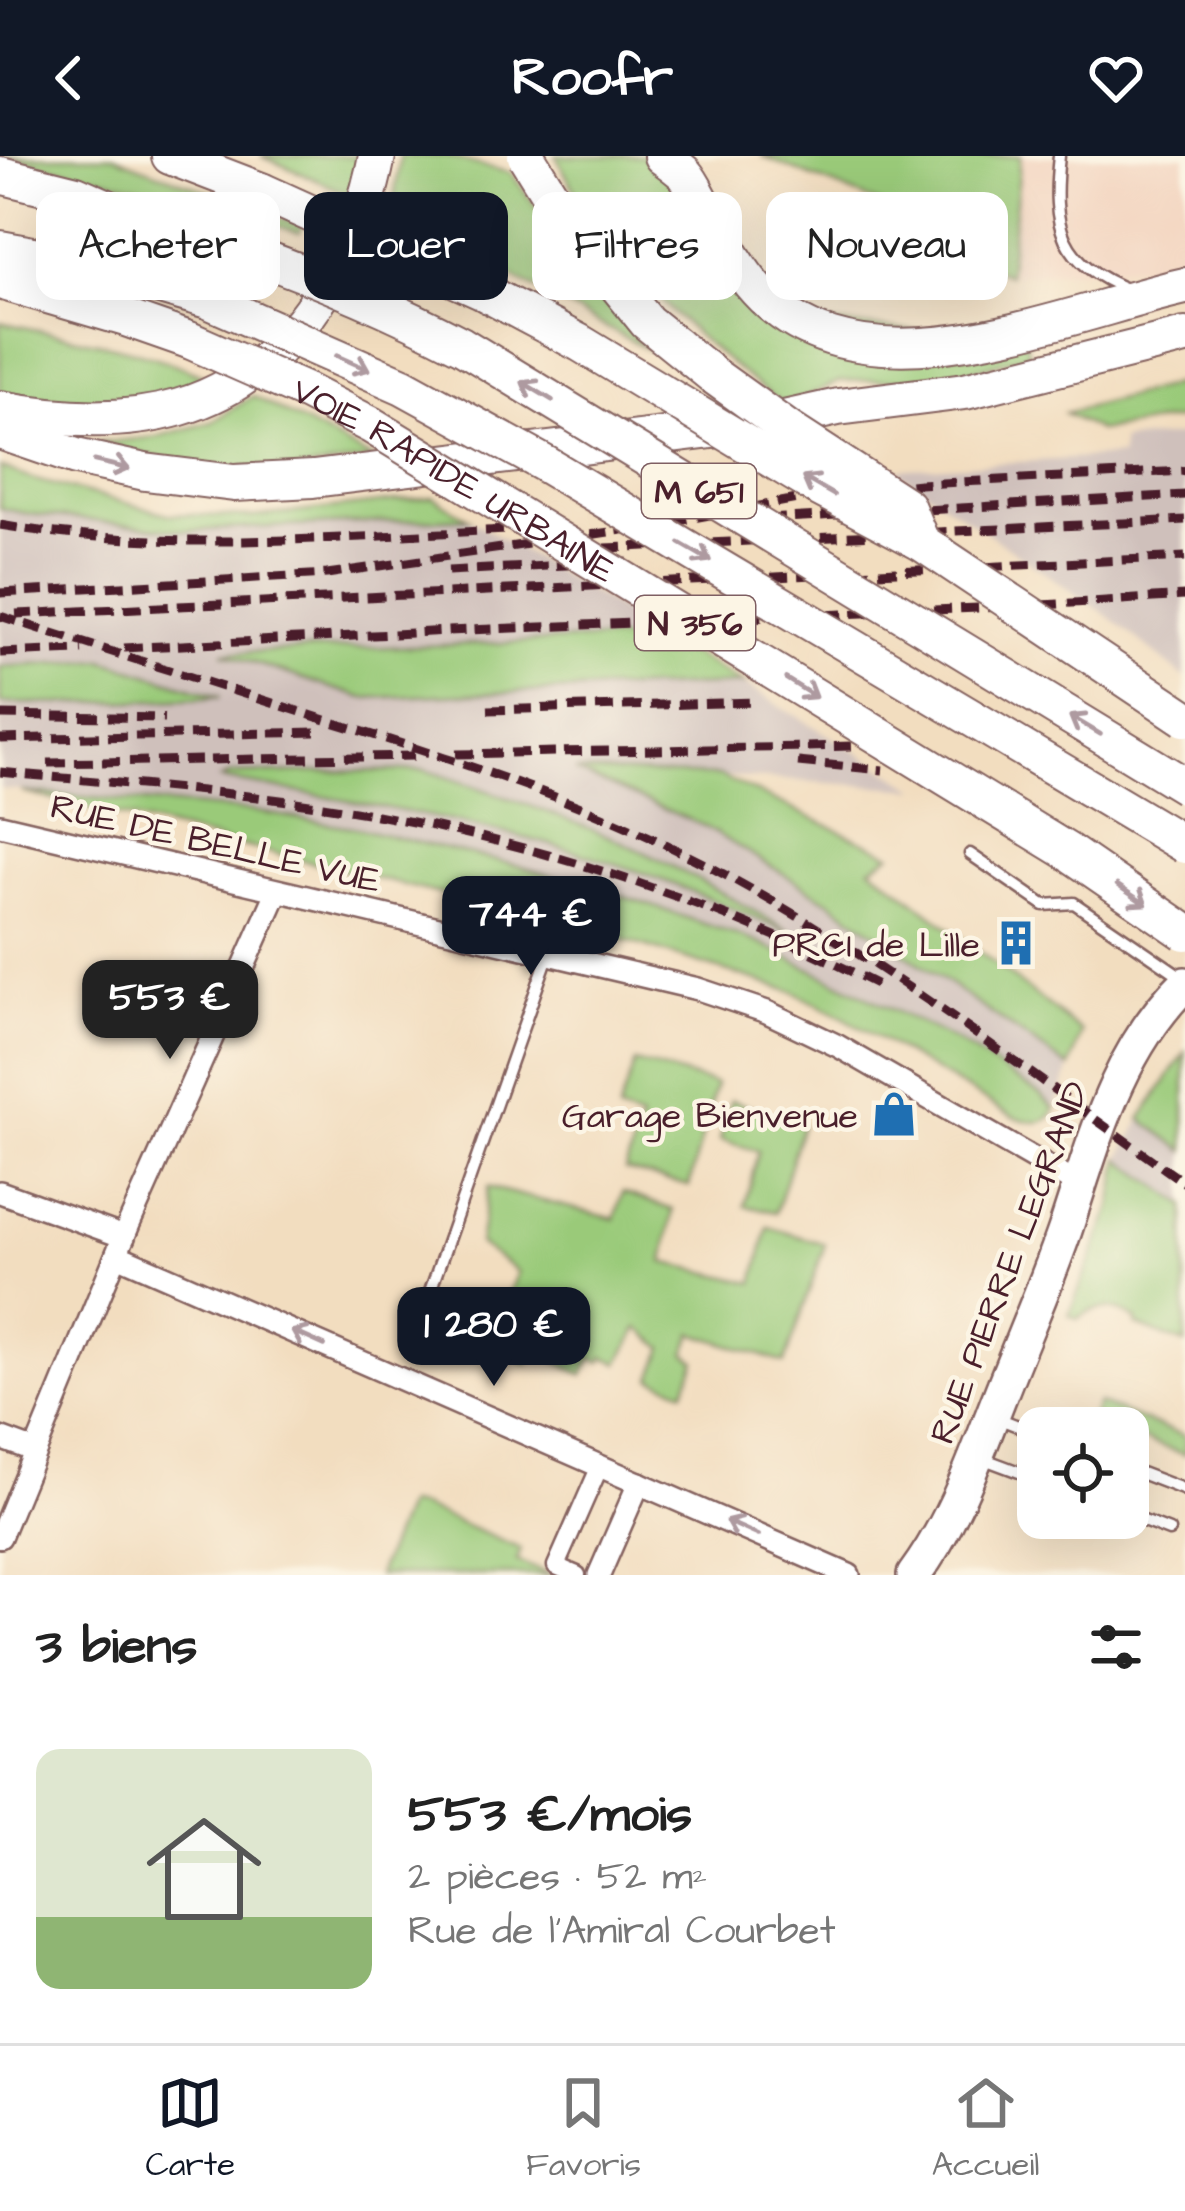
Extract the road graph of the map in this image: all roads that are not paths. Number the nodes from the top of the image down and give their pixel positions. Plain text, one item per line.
1 (170, 156) edge
2 (377, 156) edge
3 (526, 156) edge
4 (662, 156) edge
5 (1058, 156) edge
6 (0, 175) edge
7 (68, 192) edge
8 (0, 197) edge
9 (36, 202) edge
10 (0, 249) edge
11 (280, 264) edge
12 (0, 281) edge
13 (1185, 286) edge
14 (1143, 296) junction
15 (1185, 336) edge
16 (0, 409) edge
17 (0, 431) edge
18 (921, 542) junction
19 (1185, 718) edge
20 (1185, 786) edge
21 (0, 825) edge
22 (1185, 844) edge
23 (970, 854) dead end
24 (277, 892) junction
25 (1185, 932) edge
26 (549, 953) junction
27 (1185, 982) edge
28 (1079, 1185) junction
29 (0, 1192) edge
30 (120, 1246) junction
31 (419, 1319) dead end
32 (992, 1416) junction
33 (1017, 1426) edge
34 (0, 1438) edge
35 (35, 1451) junction
36 (976, 1456) junction
37 (600, 1466) junction
38 (1017, 1471) edge
39 (1149, 1476) edge
40 (639, 1483) junction
41 (1185, 1490) edge
42 (1149, 1523) edge
43 (1169, 1531) dead end
44 (0, 1537) edge
45 (554, 1570) edge
46 (577, 1575) edge
47 (599, 1575) edge
48 (849, 1575) edge
49 (914, 1575) edge

18 -> 1 highway, bridge
2 - 16 highway
3 - 18 highway, bridge
4 - 14 highway
5 - 14 lane
6 - 7 highway
8 - 9 highway, M 651
10 -> 22 highway, M 651, bridge
20 -> 11 highway, M 651, bridge
12 -> 25 highway, VOIE RAPIDE URBAINE / N 356, bridge
13 - 14 highway
17 -> 15 highway
18 - 19 highway, bridge
21 - 24 street, RUE DE BELLE VUE
23 - 27 lane
24 - 26 street, RUE DE BELLE VUE
24 - 30 street
26 - 28 street, RUE DE BELLE VUE
26 - 31 lane
27 - 28 main road, RUE PIERRE LEGRAND
28 - 32 main road, RUE PIERRE LEGRAND
29 - 30 street
30 - 35 street
37 -> 30 street
32 - 33 lane
32 - 36 main road, RUE PIERRE LEGRAND
34 - 35 street
35 - 44 street
36 - 38 lane
36 - 49 main road, RUE PIERRE LEGRAND
37 - 40 street
37 - 45 street
39 - 41 lane
40 - 47 street
48 -> 40 street
42 - 43 lane
45 - 46 street

